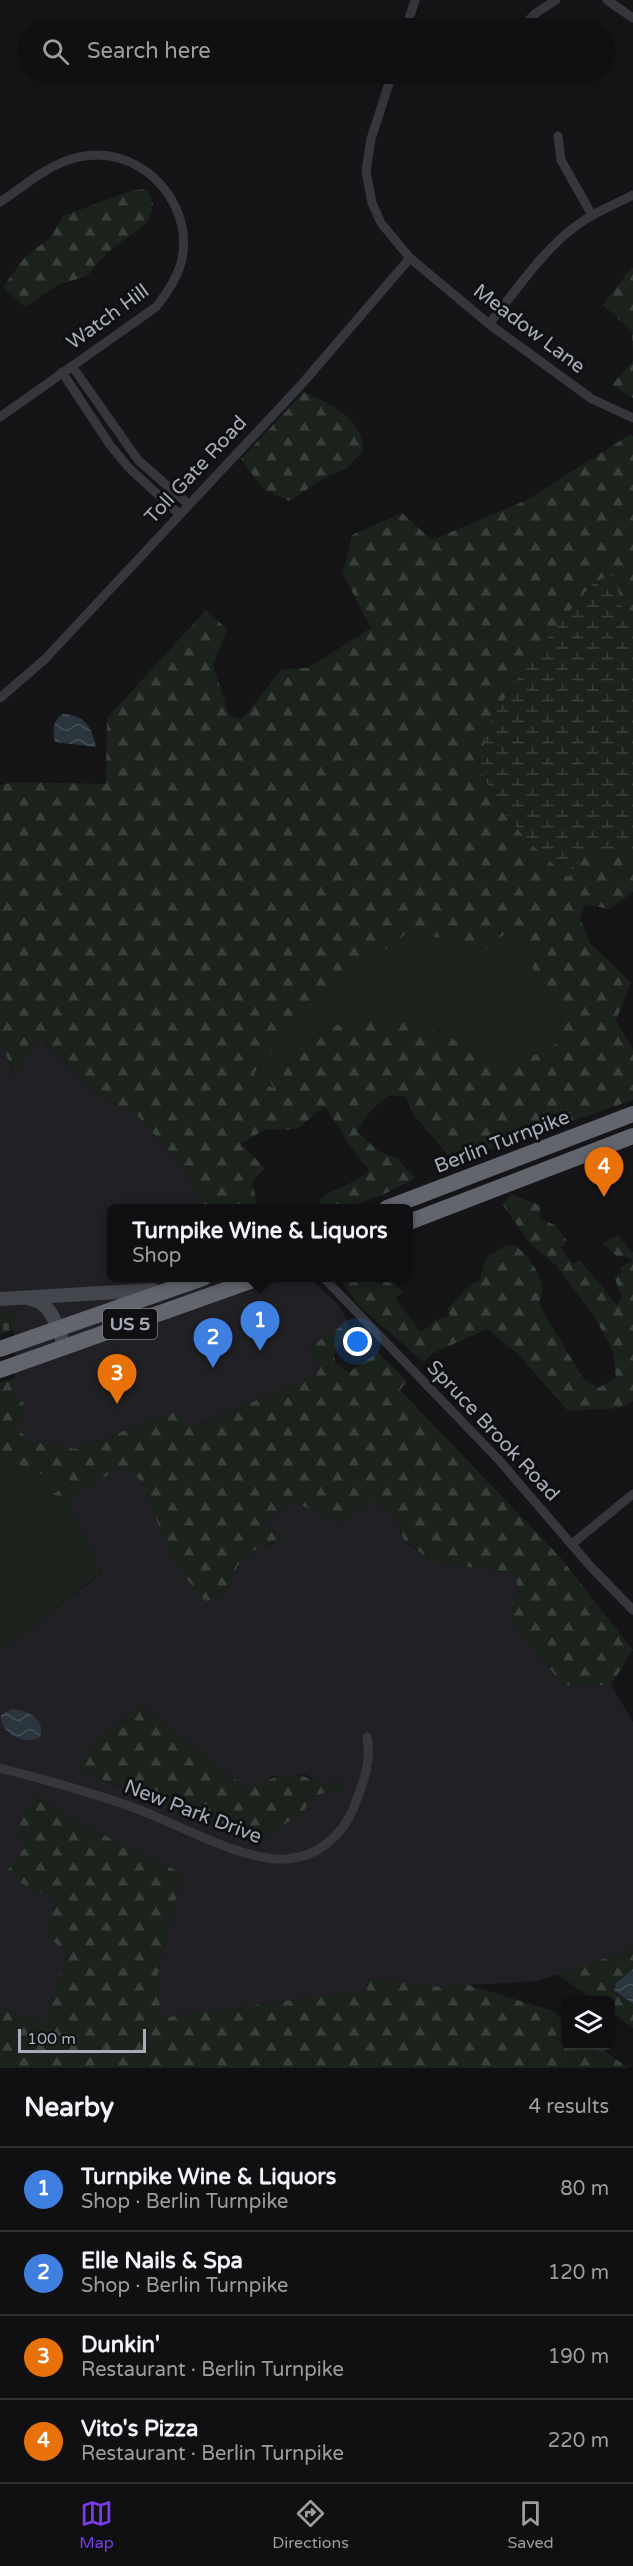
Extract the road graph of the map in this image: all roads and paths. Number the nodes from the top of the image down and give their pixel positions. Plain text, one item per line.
1 (415, 0) edge
2 (556, 0) edge
3 (607, 0) edge
4 (409, 18) edge
5 (531, 18) edge
6 (633, 18) edge
7 (389, 84) edge
8 (558, 136) dead end
9 (633, 195) edge
10 (0, 202) edge
11 (592, 215) junction
12 (410, 258) junction
13 (489, 324) junction
14 (72, 366) junction
15 (62, 372) junction
16 (104, 414) junction
17 (0, 417) edge
18 (633, 418) edge
19 (94, 421) junction
20 (159, 480) junction
21 (151, 489) junction
22 (188, 504) junction
23 (179, 514) junction
24 (0, 698) edge
25 (633, 1114) edge
26 (633, 1136) edge
27 (400, 1204) edge
28 (413, 1220) edge
29 (193, 1282) edge
30 (248, 1282) edge
31 (328, 1282) edge
32 (182, 1286) junction
33 (22, 1298) junction
34 (0, 1299) edge
35 (57, 1329) junction
36 (64, 1348) junction
37 (0, 1349) edge
38 (0, 1370) edge
39 (633, 1494) edge
40 (572, 1544) junction
41 (633, 1610) edge
42 (367, 1737) dead end
43 (0, 1768) edge

1 - 4 street
2 - 5 street
3 - 6 street
7 - 12 street, Meadow Lane
8 - 11 street
9 - 11 street
10 - 14 street, Watch Hill
11 - 13 street
12 - 13 street, Meadow Lane
12 - 22 street, Toll Gate Road
13 - 18 street, Meadow Lane
14 - 15 street, Watch Hill
14 - 16 street
15 - 17 street, Watch Hill
15 - 19 street
16 - 19 street
16 - 20 street
19 - 21 street
20 - 21 street
20 - 22 street
21 - 23 street
22 - 23 street, Toll Gate Road
23 - 24 street, Toll Gate Road
25 - 27 highway, Berlin Turnpike
26 - 28 highway, Berlin Turnpike
29 - 32 highway, US 5
30 - 36 highway, US 5
31 - 40 street, Spruce Brook Road
32 - 33 street
32 - 35 highway, US 5
33 - 34 street
33 - 35 street
35 - 36 street
35 - 37 highway, US 5
36 - 38 highway, US 5
39 - 40 street
40 - 41 street, Spruce Brook Road
42 - 43 street, New Park Drive

